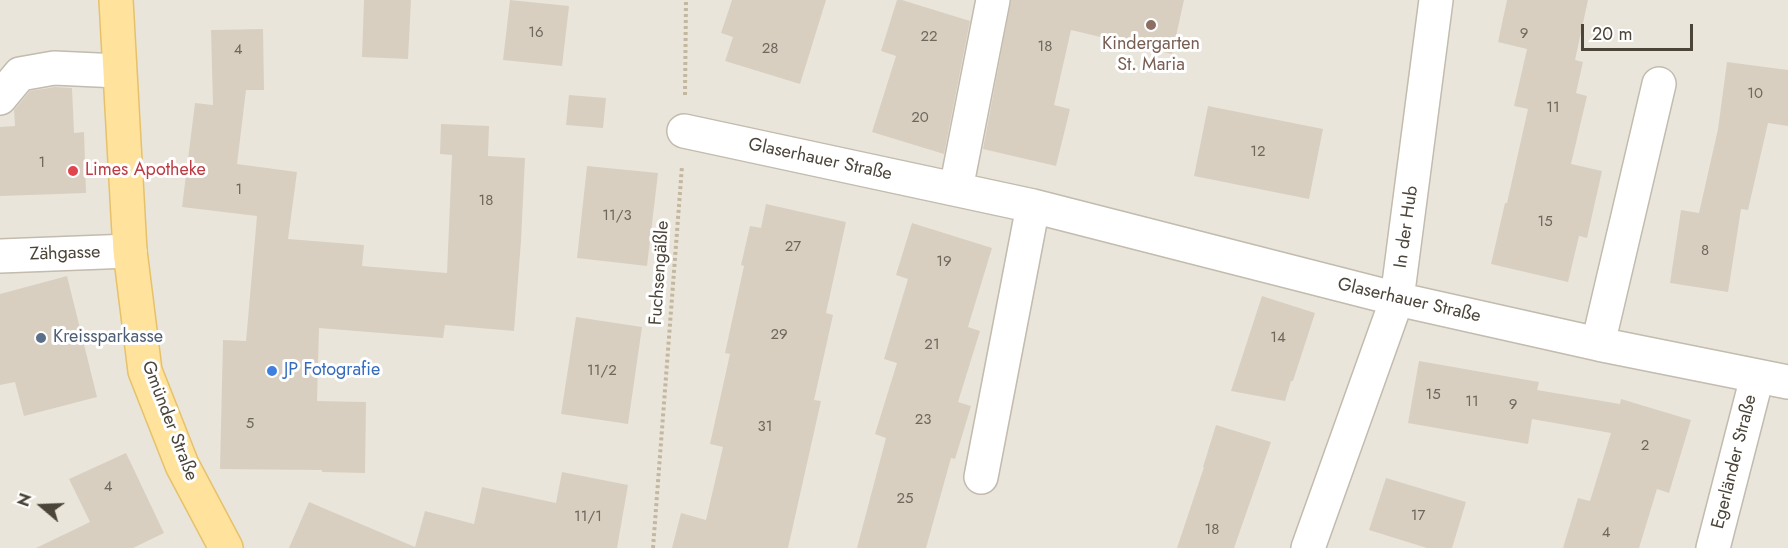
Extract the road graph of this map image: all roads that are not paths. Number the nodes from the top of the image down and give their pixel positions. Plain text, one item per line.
1 (116, 0) edge
2 (993, 0) edge
3 (1436, 0) edge
4 (119, 71) junction
5 (1659, 84) dead end
6 (0, 98) edge
7 (684, 131) road end
8 (956, 189) junction
9 (1033, 206) junction
10 (130, 251) junction
11 (0, 256) edge
12 (1397, 299) junction
13 (1598, 344) junction
14 (1772, 379) edge
15 (981, 477) dead end
16 (226, 548) edge
17 (1308, 548) edge
18 (1713, 548) edge

1 - 4 main road, Gmünder Straße
2 - 8 street
3 - 12 street, In der Hub
4 - 6 street
4 - 10 main road, Gmünder Straße
5 - 13 street
7 - 8 street, Glaserhauer Straße
8 - 9 street, Glaserhauer Straße
9 - 12 street, Glaserhauer Straße
9 - 15 street
10 - 11 street, Zähgasse
10 - 16 main road, Gmünder Straße
12 - 13 street, Glaserhauer Straße
12 - 17 street, In der Hub
13 - 14 street, Glaserhauer Straße
14 - 18 street, Egerländer Straße

